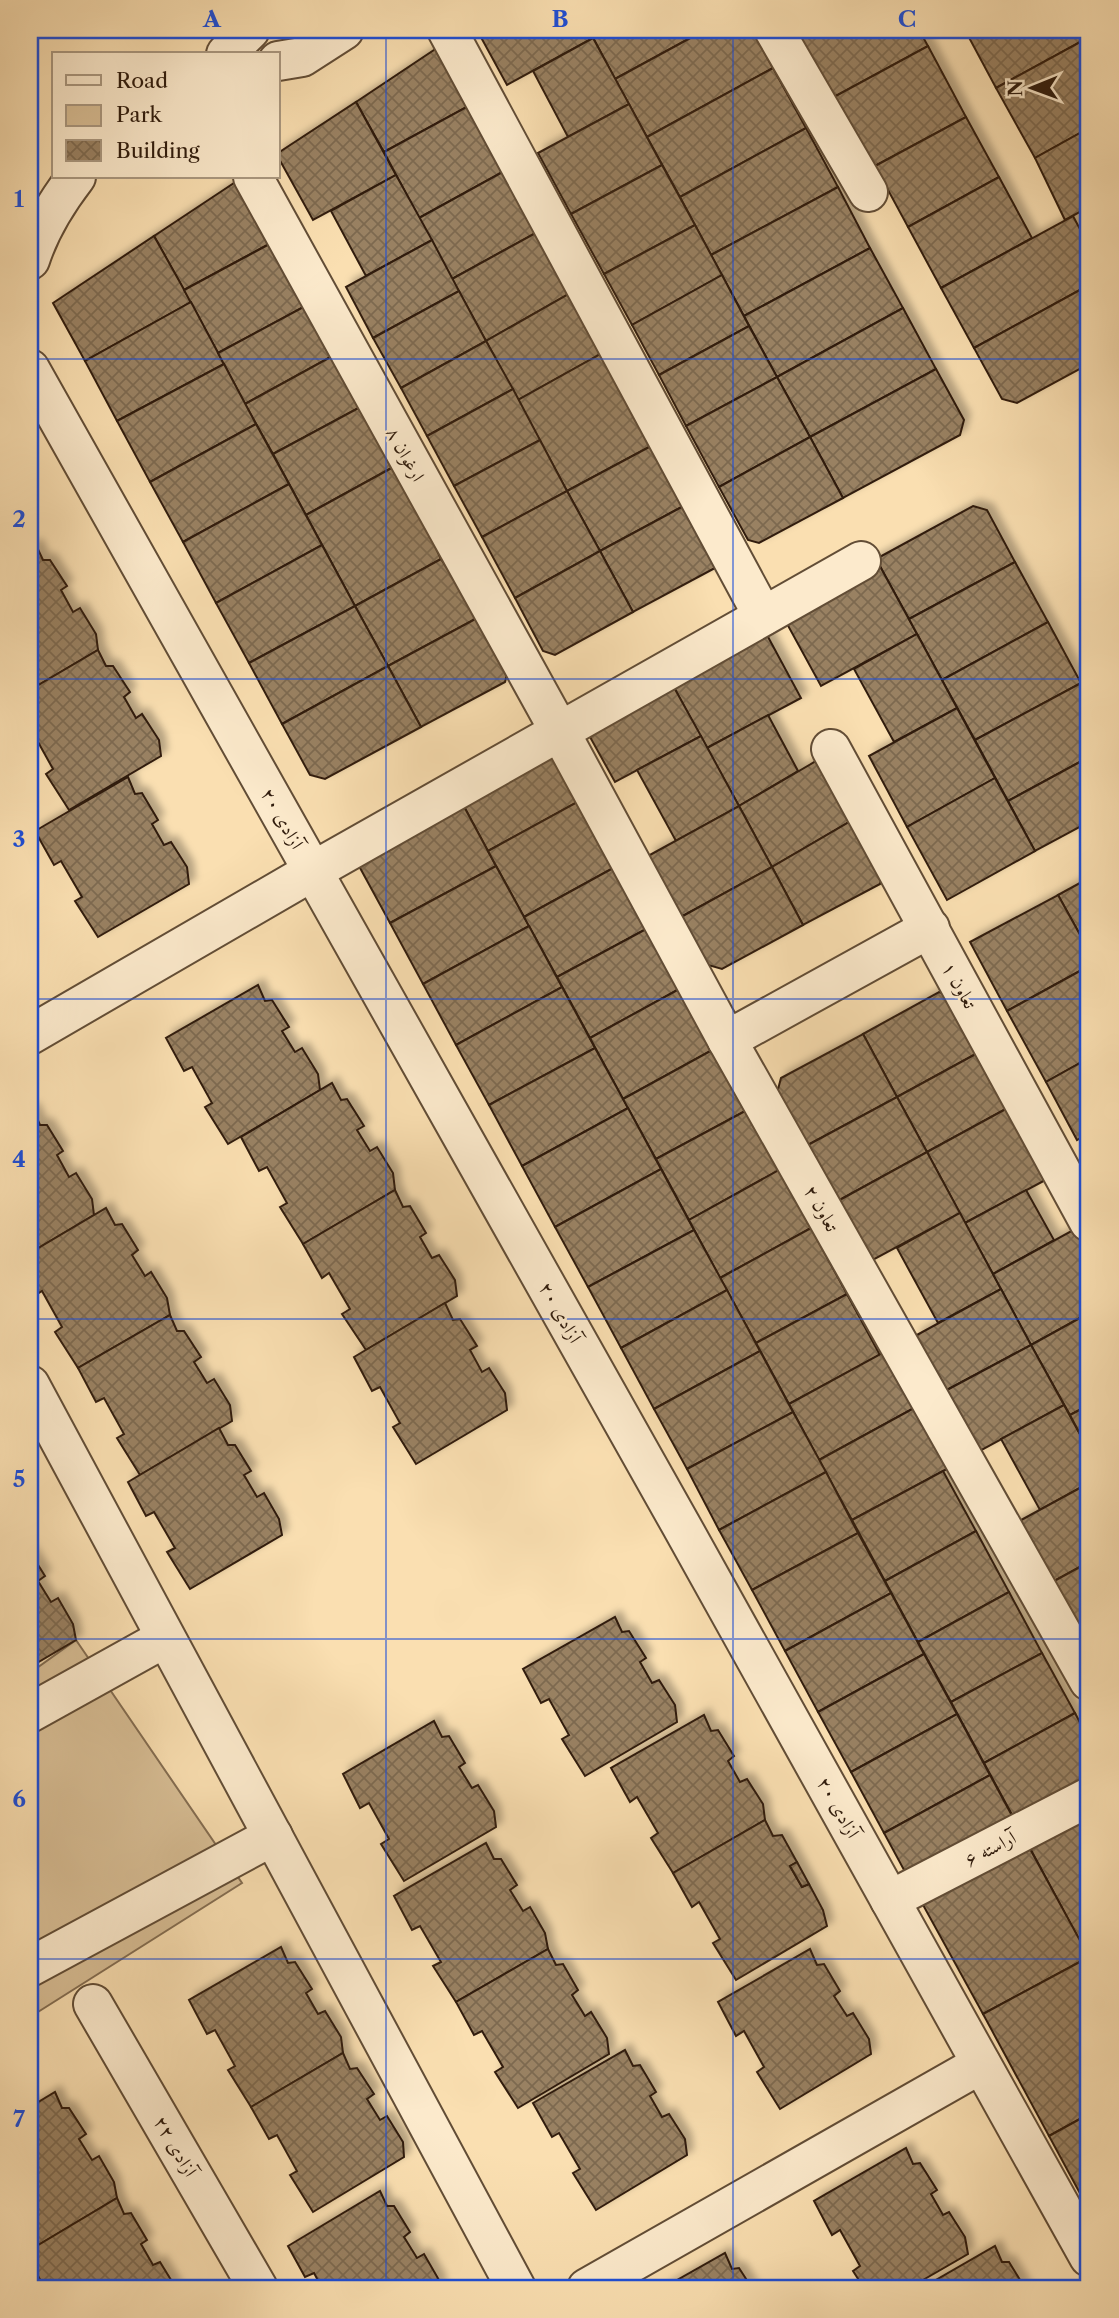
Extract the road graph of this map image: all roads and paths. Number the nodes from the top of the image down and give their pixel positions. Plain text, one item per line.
1 (250, 30) edge
2 (344, 30) edge
3 (447, 30) edge
4 (780, 32) edge
5 (228, 52) edge
6 (280, 61) edge
7 (75, 178) edge
8 (254, 178) edge
9 (868, 192) dead end
10 (30, 260) edge
11 (30, 369) edge
12 (861, 561) dead end
13 (763, 616) junction
14 (560, 732) junction
15 (831, 748) dead end
16 (313, 871) junction
17 (930, 928) junction
18 (30, 1035) edge
19 (727, 1040) junction
20 (1089, 1222) edge
21 (30, 1385) edge
22 (166, 1638) junction
23 (1089, 1681) edge
24 (30, 1713) edge
25 (1089, 1797) edge
26 (273, 1836) junction
27 (890, 1900) junction
28 (30, 1967) edge
29 (93, 2004) dead end
30 (981, 2064) junction
31 (1089, 2257) edge
32 (258, 2288) edge
33 (516, 2288) edge
34 (587, 2288) edge

1 - 5 street
2 - 6 street
3 - 13 street
4 - 9 street
7 - 10 street
8 - 14 street, ارغوان ۸
11 - 16 street, آزادی ۲۰
12 - 13 street
13 - 14 street
14 - 16 street
14 - 19 street, تعاون ۲
15 - 17 street, تعاون ۱
16 - 18 street
16 - 27 street, آزادی ۲۰
17 - 19 street
17 - 20 street, تعاون ۱
19 - 23 street, تعاون ۲
21 - 22 street
22 - 24 street
22 - 26 street
25 - 27 street, آراسته ۶
26 - 28 street
26 - 33 street
27 - 30 street, آزادی ۲۰
29 - 32 street, آزادی ۲۲
30 - 31 street, آزادی ۲۰
30 - 34 street

